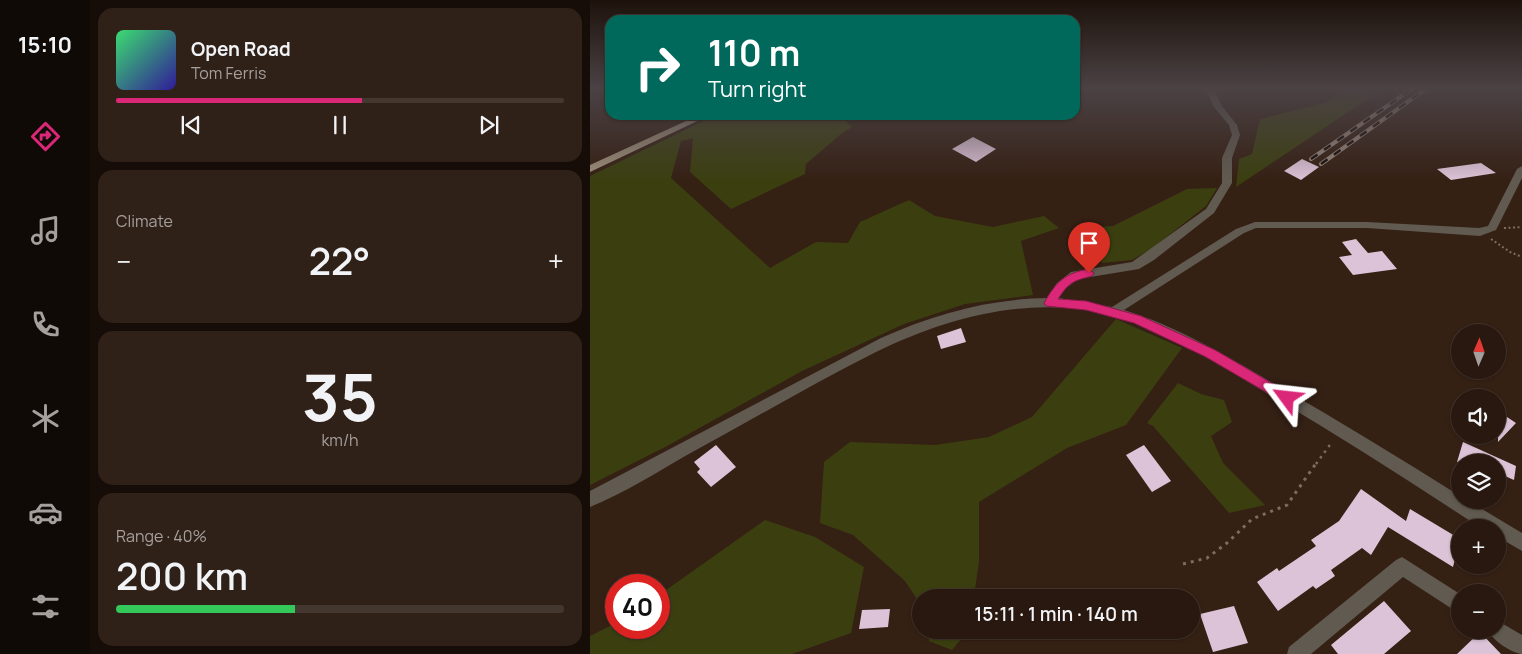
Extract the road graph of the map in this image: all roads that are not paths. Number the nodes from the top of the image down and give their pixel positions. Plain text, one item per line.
1 (1228, 119) edge
2 (695, 120) edge
3 (1522, 169) edge
4 (590, 170) edge
5 (1050, 303) junction
6 (1114, 312) junction
7 (590, 499) edge
8 (1483, 519) edge
9 (1506, 533) edge
10 (1522, 543) edge
11 (1451, 599) edge
12 (1506, 636) edge
13 (1522, 646) edge
14 (1296, 654) edge

1 - 5 street
2 - 4 main road
3 - 6 street
5 - 6 street
5 - 7 street
6 - 8 street
9 - 10 street
11 - 14 street
12 - 13 street

